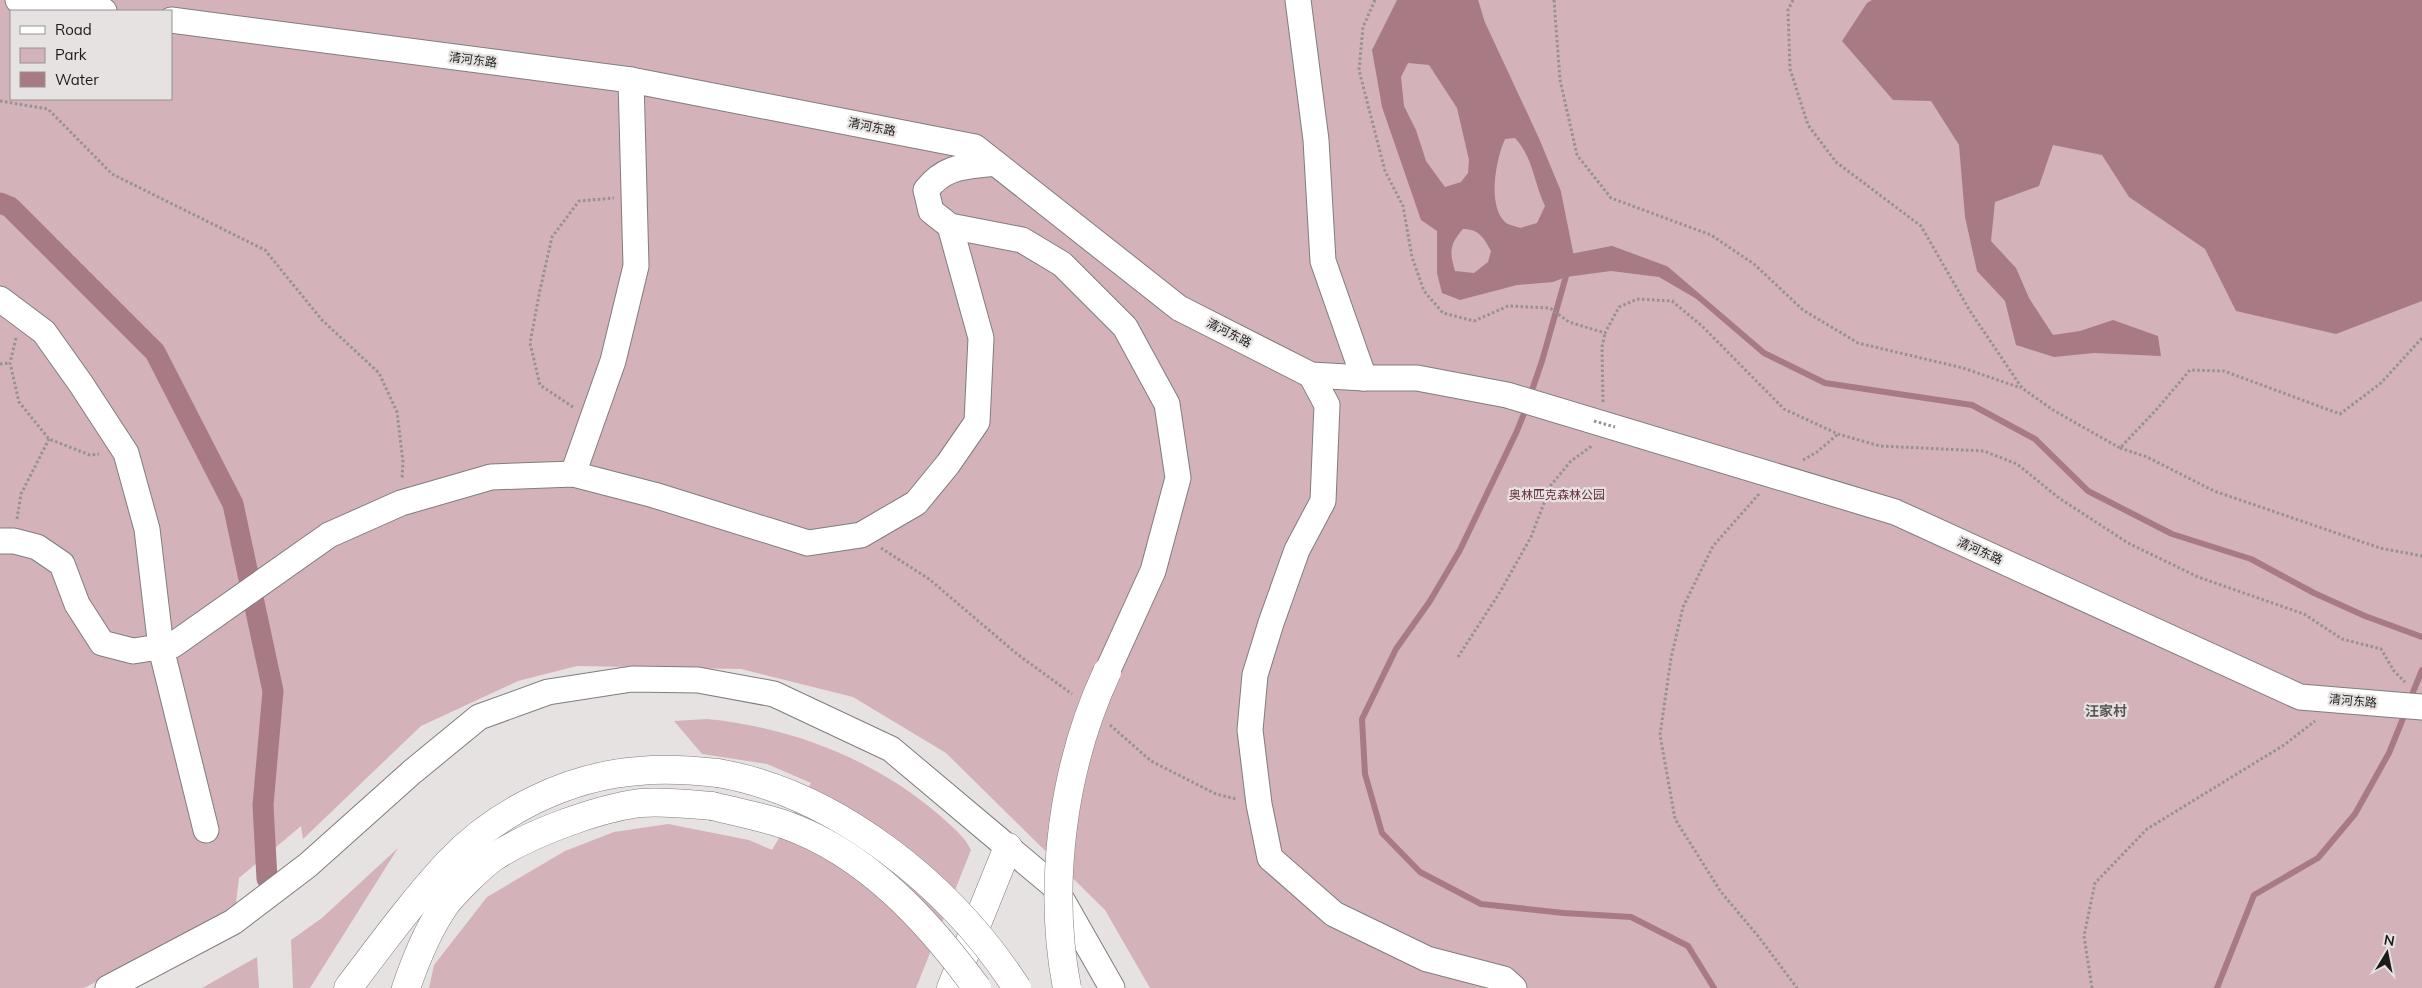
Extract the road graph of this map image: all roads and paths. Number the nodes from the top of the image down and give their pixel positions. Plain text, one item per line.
1 (18, 0) edge
2 (1298, 0) edge
3 (1375, 0) edge
4 (1554, 0) edge
5 (1793, 0) edge
6 (96, 10) edge
7 (172, 20) edge
8 (631, 80) junction
9 (0, 101) edge
10 (995, 163) junction
11 (634, 196) junction
12 (950, 226) junction
13 (0, 299) edge
14 (22, 316) junction
15 (1605, 333) junction
16 (2422, 338) edge
17 (10, 362) junction
18 (0, 364) edge
19 (1311, 375) junction
20 (1364, 378) junction
21 (2022, 388) junction
22 (592, 419) junction
23 (1603, 424) junction
24 (1838, 434) junction
25 (49, 440) junction
26 (2120, 448) junction
27 (126, 453) junction
28 (573, 474) junction
29 (1775, 476) junction
30 (401, 503) junction
31 (861, 535) junction
32 (7, 541) edge
33 (2422, 556) edge
34 (167, 647) junction
35 (1458, 657) dead end
36 (1107, 672) joint
37 (1075, 696) dead end
38 (2340, 700) junction
39 (2412, 706) edge
40 (1103, 719) dead end
41 (1259, 804) junction
42 (206, 830) dead end
43 (1008, 847) junction
44 (108, 988) edge
45 (348, 988) edge
46 (406, 988) edge
47 (951, 988) edge
48 (977, 988) edge
49 (1017, 988) edge
50 (1066, 988) edge
51 (1112, 988) edge
52 (1514, 988) edge
53 (1797, 988) edge
54 (2092, 988) edge

1 - 6 street
2 - 20 street
3 - 15 path
4 - 21 path
5 - 21 path
7 - 8 street, 清河东路
8 - 10 street, 清河东路
8 - 11 street
9 - 30 path
10 - 12 street
10 - 19 street, 清河东路
11 - 22 street
11 - 22 path
12 - 31 street
12 - 36 street
13 - 14 street
14 - 17 path
14 - 27 street
15 - 23 path
15 - 24 path
16 - 26 path
17 - 18 path
17 - 25 path
19 - 20 street, 清河东路
19 - 41 street
20 - 23 street, 清河东路
21 - 26 path
22 - 28 street
23 - 29 street, 清河东路
23 - 35 path
24 - 29 path
24 - 39 path
25 - 27 path
25 - 32 path
26 - 33 path
27 - 34 street
28 - 30 street
28 - 31 street
29 - 38 street, 清河东路
29 - 53 path
30 - 34 street
31 - 37 path
32 - 34 street
34 - 42 street
36 - 50 main road, bridge
38 - 39 street, 清河东路
38 - 54 path
40 - 41 path
41 - 52 street
43 - 44 street
43 - 47 main road
43 - 51 street
45 - 49 main road, bridge
46 - 48 main road, bridge

